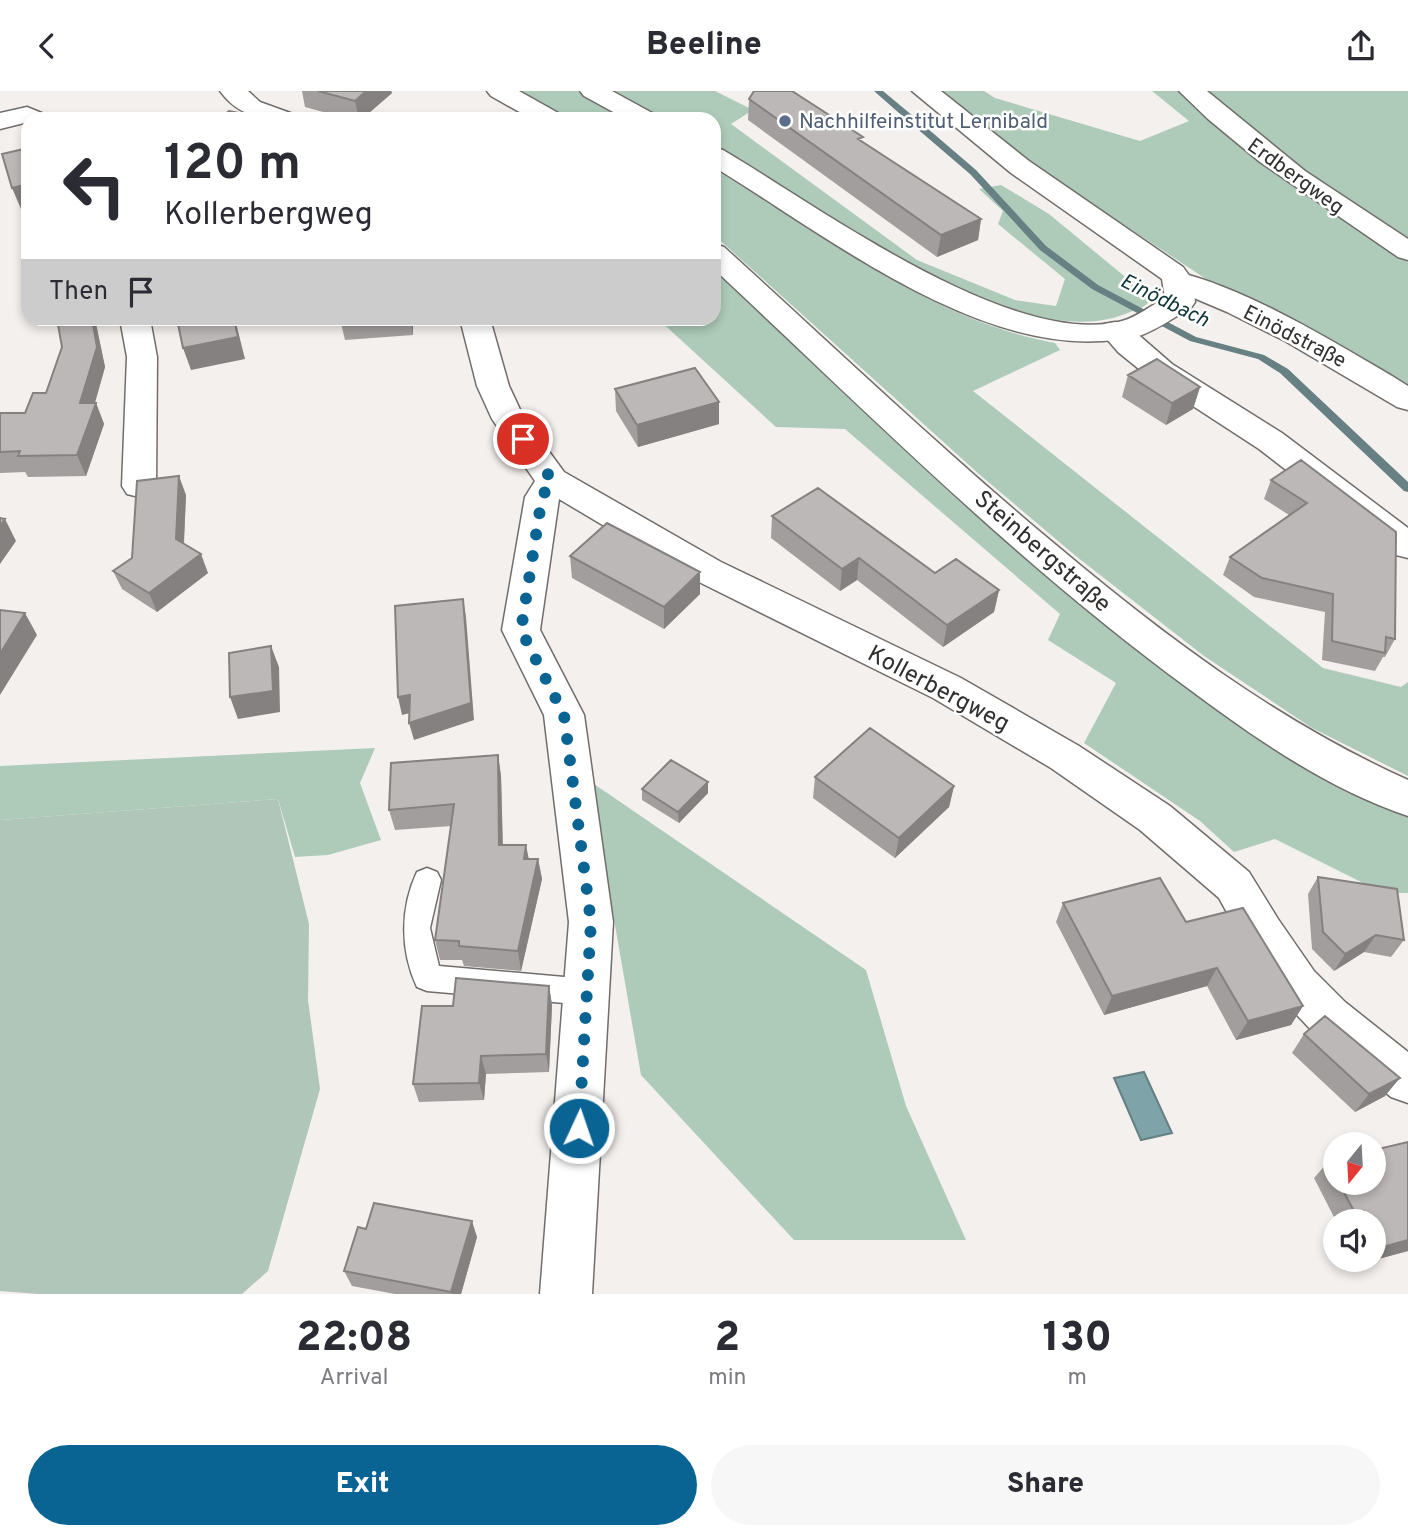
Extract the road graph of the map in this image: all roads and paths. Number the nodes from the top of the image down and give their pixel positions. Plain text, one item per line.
1 (233, 91) edge
2 (500, 91) edge
3 (593, 91) edge
4 (925, 91) edge
5 (1192, 91) edge
6 (265, 112) edge
7 (538, 112) edge
8 (632, 112) edge
9 (21, 116) edge
10 (0, 121) edge
11 (721, 160) edge
12 (1408, 251) edge
13 (721, 259) edge
14 (1179, 291) junction
15 (136, 326) edge
16 (477, 326) edge
17 (1128, 329) junction
18 (1408, 400) edge
19 (552, 480) junction
20 (139, 486) edge
21 (1408, 546) edge
22 (1408, 799) edge
23 (427, 880) dead end
24 (587, 992) junction
25 (1408, 1081) edge
26 (566, 1294) edge

1 - 6 street
2 - 7 street
3 - 8 street
4 - 14 street
5 - 12 street, Erdbergweg
9 - 10 street
11 - 17 street
13 - 22 street, Steinbergstraße
14 - 17 street
14 - 18 street, Einödstraße
15 - 20 street
16 - 19 street, Kollerbergweg
17 - 21 street
19 - 24 street
19 - 25 street, Kollerbergweg
23 - 24 lane
24 - 26 street

